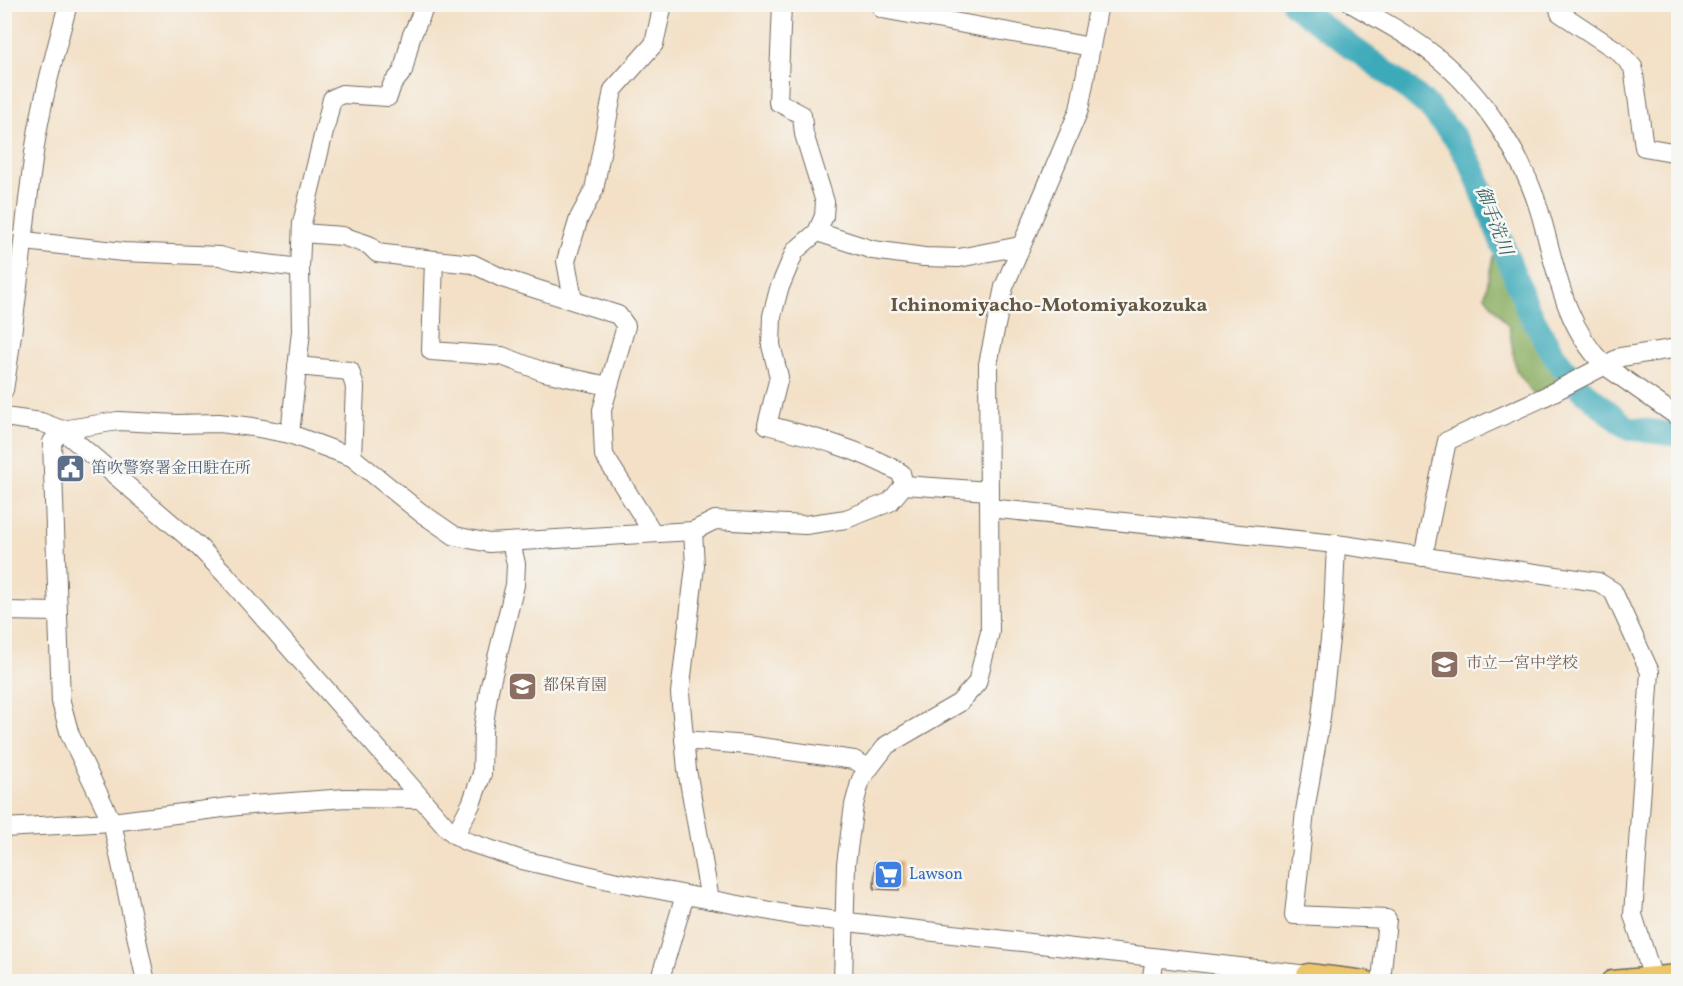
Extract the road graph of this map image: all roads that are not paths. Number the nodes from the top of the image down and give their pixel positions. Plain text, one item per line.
1 (68, 4) edge
2 (426, 4) edge
3 (663, 4) edge
4 (782, 4) edge
5 (1099, 4) edge
6 (1352, 4) edge
7 (1558, 4) edge
8 (882, 9) dead end
9 (1091, 47) junction
10 (1678, 153) edge
11 (817, 232) junction
12 (302, 233) junction
13 (25, 241) junction
14 (1020, 246) junction
15 (434, 260) junction
16 (12, 265) edge
17 (300, 268) junction
18 (573, 300) junction
19 (1678, 348) edge
20 (1604, 365) junction
21 (297, 366) junction
22 (608, 386) junction
23 (4, 390) edge
24 (4, 417) edge
25 (1678, 417) edge
26 (62, 430) junction
27 (290, 434) junction
28 (352, 457) junction
29 (904, 485) junction
30 (989, 499) junction
31 (693, 531) junction
32 (653, 533) junction
33 (510, 542) junction
34 (1335, 544) junction
35 (1423, 557) junction
36 (4, 611) edge
37 (57, 612) junction
38 (684, 740) junction
39 (869, 768) junction
40 (421, 799) junction
41 (112, 822) junction
42 (4, 828) edge
43 (455, 835) junction
44 (685, 895) junction
45 (710, 900) junction
46 (846, 923) junction
47 (1155, 958) junction
48 (1678, 976) edge
49 (1308, 978) edge
50 (1653, 978) junction
51 (146, 981) edge
52 (659, 981) edge
53 (843, 981) edge
54 (1150, 981) edge
55 (1365, 981) edge
56 (1381, 981) edge
57 (1612, 981) edge

1 - 13 street
2 - 12 street
3 - 18 street
4 - 11 street
5 - 9 street
6 - 20 street
7 - 10 street
8 - 9 street
9 - 14 street
11 - 14 street
11 - 29 street
12 - 15 street
12 - 17 street
13 - 16 street
13 - 17 street
14 - 30 street
15 - 18 street
15 - 22 street
16 - 23 street
17 - 21 street
18 - 22 street
19 - 20 street
20 - 25 street
20 - 35 street
21 - 27 street
21 - 28 street
22 - 32 street
24 - 26 street
26 - 27 street
26 - 37 street
26 - 40 street
27 - 28 street
28 - 33 street
29 - 30 street
29 - 31 street
30 - 34 street
30 - 39 street
31 - 32 street
31 - 38 street
32 - 33 street
33 - 43 street
34 - 35 street
34 - 56 street
35 - 50 street
36 - 37 street
37 - 41 street
38 - 39 street
38 - 45 street
39 - 46 street
40 - 41 street
40 - 43 street
41 - 42 street
41 - 51 street
43 - 44 street
44 - 45 street
44 - 52 street
45 - 46 street
46 - 47 street
46 - 53 street
47 - 49 street
47 - 54 street
48 - 50 main road
49 - 55 main road
50 - 57 main road

